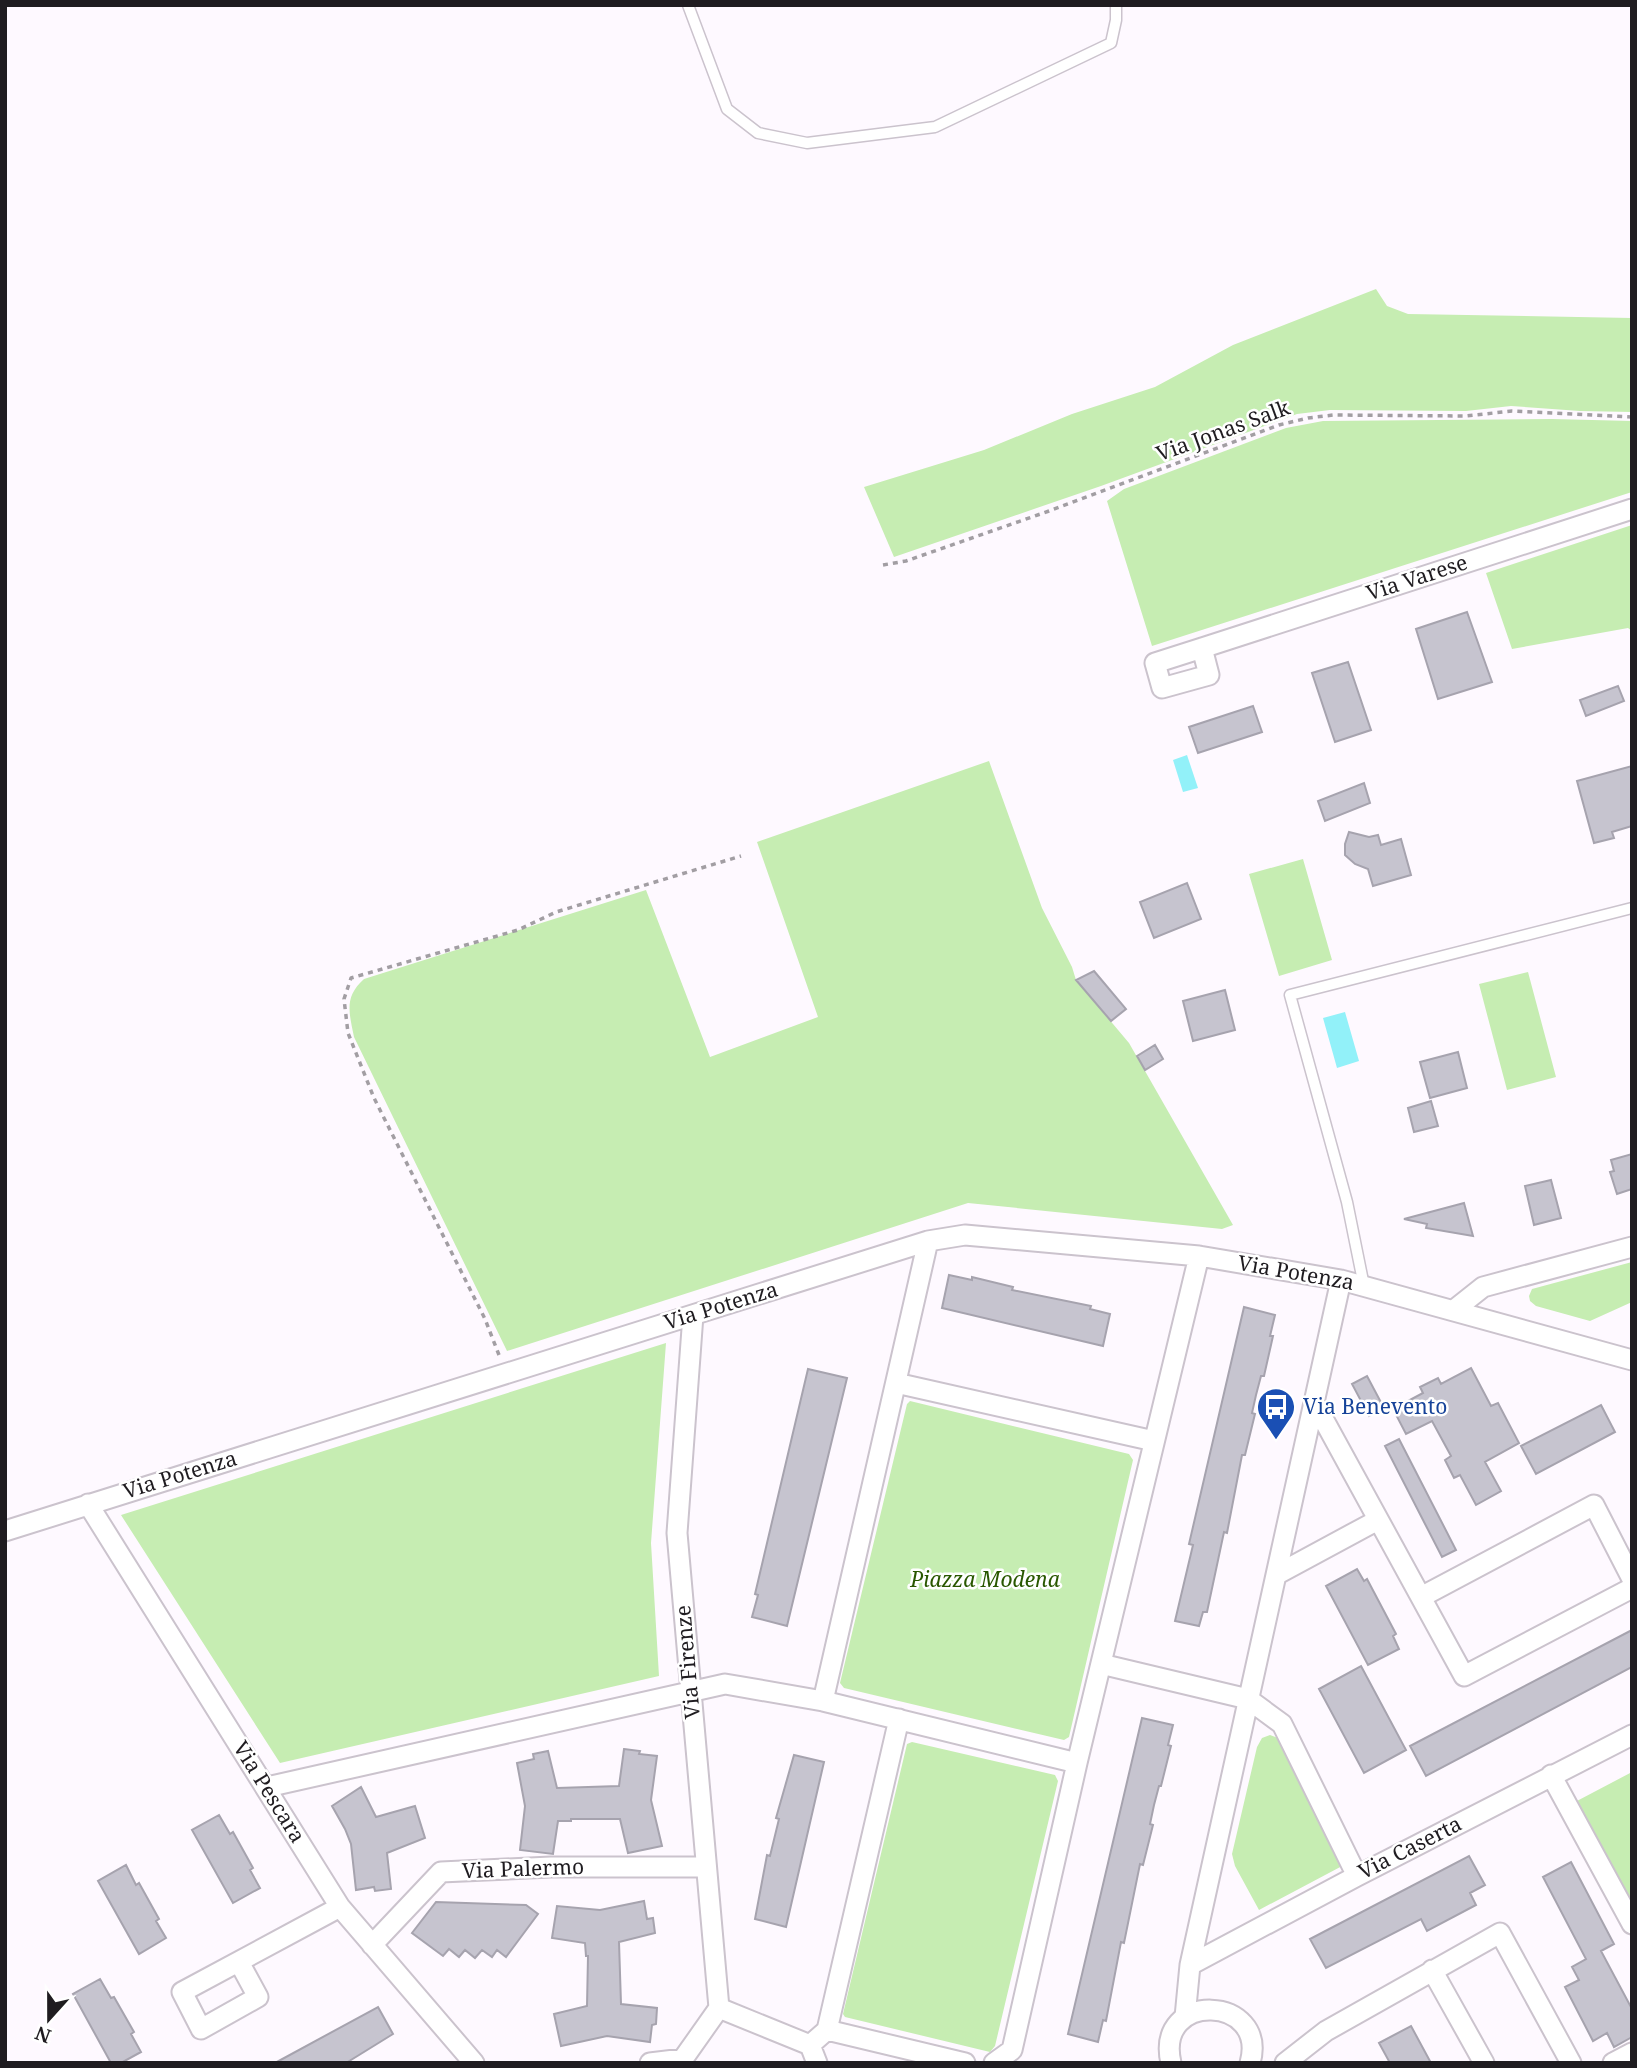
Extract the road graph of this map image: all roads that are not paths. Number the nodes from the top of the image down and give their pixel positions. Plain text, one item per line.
1 (688, 5) edge
2 (1115, 5) edge
3 (1632, 509) edge
4 (1202, 648) dead end
5 (1632, 908) edge
6 (928, 1241) junction
7 (1632, 1247) edge
8 (1199, 1256) junction
9 (1341, 1280) junction
10 (1364, 1286) junction
11 (1454, 1310) junction
12 (693, 1315) junction
13 (1632, 1360) edge
14 (896, 1383) junction
15 (1314, 1402) junction
16 (1154, 1441) junction
17 (88, 1504) junction
18 (1378, 1520) junction
19 (5, 1531) edge
20 (1276, 1575) junction
21 (1632, 1578) edge
22 (1632, 1588) edge
23 (1421, 1597) junction
24 (1101, 1664) junction
25 (690, 1692) junction
26 (1248, 1699) junction
27 (823, 1701) junction
28 (899, 1719) junction
29 (1632, 1735) edge
30 (1077, 1763) junction
31 (1551, 1775) junction
32 (267, 1787) junction
33 (706, 1867) junction
34 (1357, 1876) junction
35 (340, 1907) junction
36 (1632, 1924) edge
37 (372, 1945) junction
38 (239, 1962) dead end
39 (1190, 1965) junction
40 (1432, 1970) junction
41 (719, 2008) junction
42 (1185, 2017) junction
43 (827, 2030) junction
44 (1632, 2053) edge
45 (813, 2054) edge
46 (1016, 2056) edge
47 (474, 2063) edge
48 (650, 2063) edge
49 (965, 2063) edge
50 (994, 2063) edge
51 (1171, 2063) edge
52 (1250, 2063) edge
53 (1285, 2063) edge
54 (1484, 2063) edge
55 (1571, 2063) edge
56 (1613, 2063) edge

1 - 2 lane
3 - 4 street, Via Varese
5 - 10 lane
6 - 8 street, Via Potenza
6 - 12 street, Via Potenza
6 - 14 street
7 - 11 street
8 - 9 street, Via Potenza
8 - 16 street
9 - 10 street, Via Potenza
9 - 15 street
10 - 11 street, Via Potenza
11 - 13 street, Via Potenza
12 - 17 street, Via Potenza
12 - 25 street, Via Firenze
14 - 16 street
14 - 27 street
15 - 18 street
15 - 20 street
16 - 24 street
17 - 19 street, Via Potenza
17 - 32 street, Via Pescara
18 - 20 street
18 - 23 street
20 - 26 street
21 - 23 street
22 - 23 street
24 - 26 street
24 - 30 street
25 - 27 street
25 - 32 street
25 - 33 street, Via Firenze
26 - 34 street
26 - 39 street
27 - 28 street
28 - 30 street
28 - 43 street
29 - 31 street, Via Caserta
30 - 46 street
31 - 34 street, Via Caserta
31 - 36 street
32 - 35 street, Via Pescara
33 - 37 street, Via Palermo
33 - 41 street, Via Firenze
34 - 39 street, Via Caserta
35 - 37 street, Via Pescara
35 - 38 street
37 - 47 street, Via Pescara
39 - 42 street
40 - 53 street
40 - 54 street
40 - 55 street
41 - 45 street
41 - 48 street
42 - 51 street
42 - 52 street
43 - 45 street
43 - 49 street
44 - 56 street
46 - 50 street

